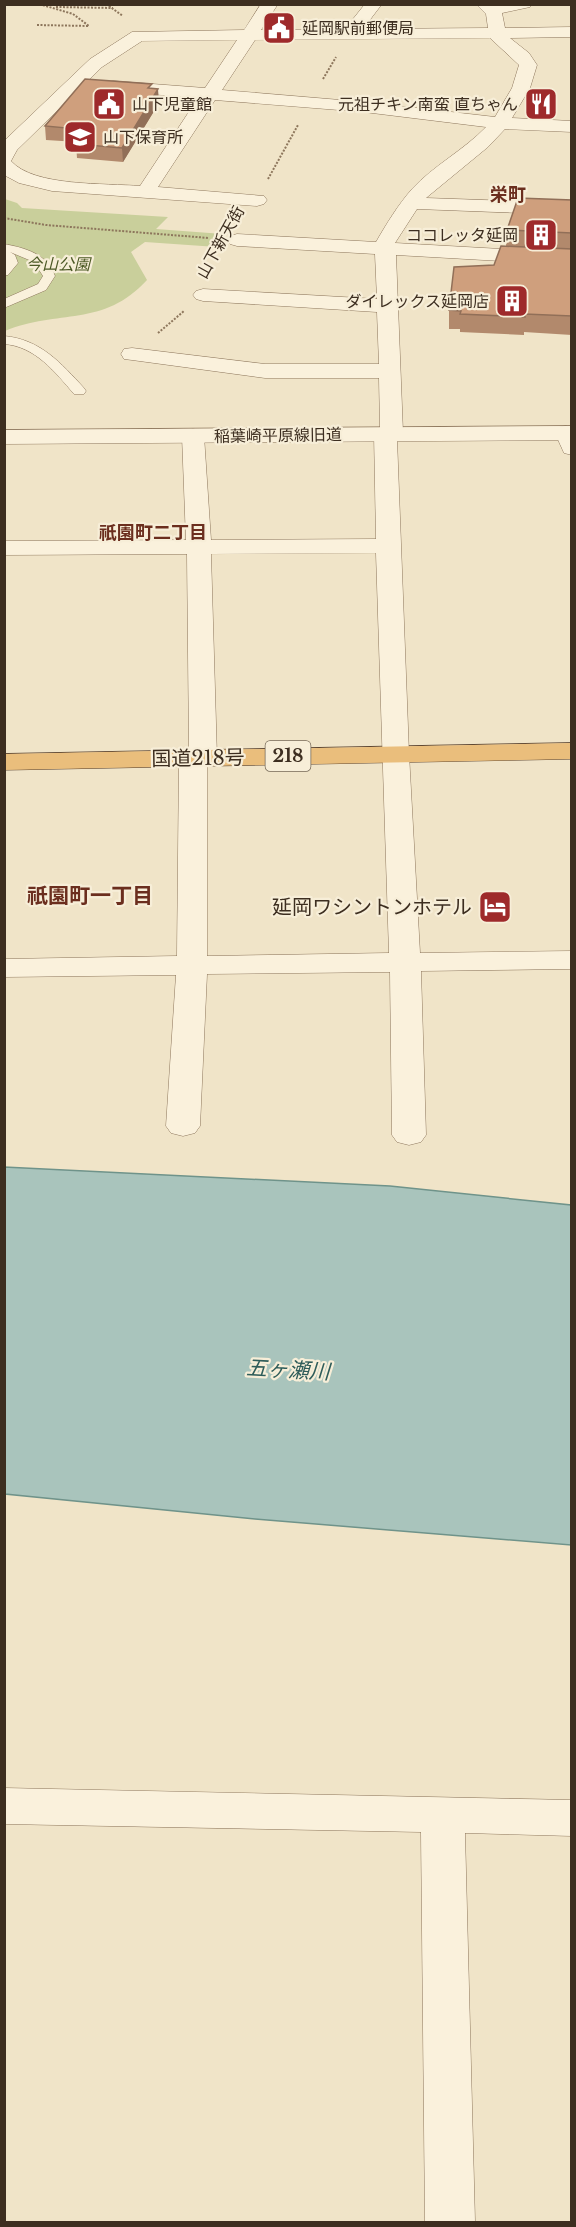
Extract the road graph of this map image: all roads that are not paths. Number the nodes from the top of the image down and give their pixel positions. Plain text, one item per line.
1 (270, 4) edge
2 (374, 4) edge
3 (524, 4) edge
4 (488, 7) edge
5 (189, 21) dead end
6 (142, 30) junction
7 (572, 32) edge
8 (252, 33) junction
9 (351, 33) junction
10 (495, 33) junction
11 (73, 83) junction
12 (210, 95) junction
13 (500, 123) junction
14 (572, 127) edge
15 (4, 158) edge
16 (4, 164) edge
17 (145, 192) junction
18 (257, 200) road end
19 (410, 203) junction
20 (572, 209) edge
21 (237, 240) road end
22 (4, 247) edge
23 (385, 249) junction
24 (4, 253) edge
25 (572, 259) edge
26 (4, 272) edge
27 (203, 295) road end
28 (4, 304) edge
29 (388, 306) junction
30 (4, 340) edge
31 (132, 354) road end
32 (390, 371) junction
33 (79, 391) dead end
34 (389, 433) junction
35 (193, 436) junction
36 (8, 437) edge
37 (570, 438) edge
38 (4, 462) edge
39 (390, 546) junction
40 (199, 547) junction
41 (4, 548) edge
42 (572, 751) edge
43 (395, 754) junction
44 (198, 758) junction
45 (4, 762) edge
46 (572, 960) edge
47 (405, 963) junction
48 (192, 966) junction
49 (4, 968) edge
50 (183, 1126) dead end
51 (409, 1135) dead end
52 (4, 1806) edge
53 (443, 1815) junction
54 (572, 1818) edge
55 (450, 2223) edge

1 - 8 street
2 - 9 street
3 - 4 street
4 - 10 street
5 - 6 street
6 - 8 street
6 - 11 street
7 - 10 street
8 - 9 street
8 - 12 street
9 - 10 street
10 - 13 street
11 - 12 street
11 - 15 street
12 - 13 street
12 - 17 street
13 - 14 street
13 - 19 street
16 - 17 street
17 - 18 street
19 - 20 street
19 - 23 street
21 - 23 street
22 - 28 lane
23 - 25 street
23 - 29 street
24 - 26 lane
27 - 29 street
29 - 32 street
30 - 33 lane
31 - 32 street
32 - 34 street
34 - 35 street, 稲葉崎平原線旧道
34 - 37 street, 稲葉崎平原線旧道
34 - 39 street
35 - 36 street, 稲葉崎平原線旧道
35 - 40 street
36 - 38 street, 稲葉崎平原線旧道
39 - 40 street
39 - 43 street
40 - 41 street
40 - 44 street
42 - 43 highway, 国道218号 / 218
43 - 44 highway, 国道218号 / 218
43 - 47 street
44 - 45 highway, 国道218号 / 218
44 - 48 street
46 - 47 street
47 - 48 street
47 - 51 street
48 - 49 street
48 - 50 street
52 - 53 street
53 - 54 street
53 - 55 street

